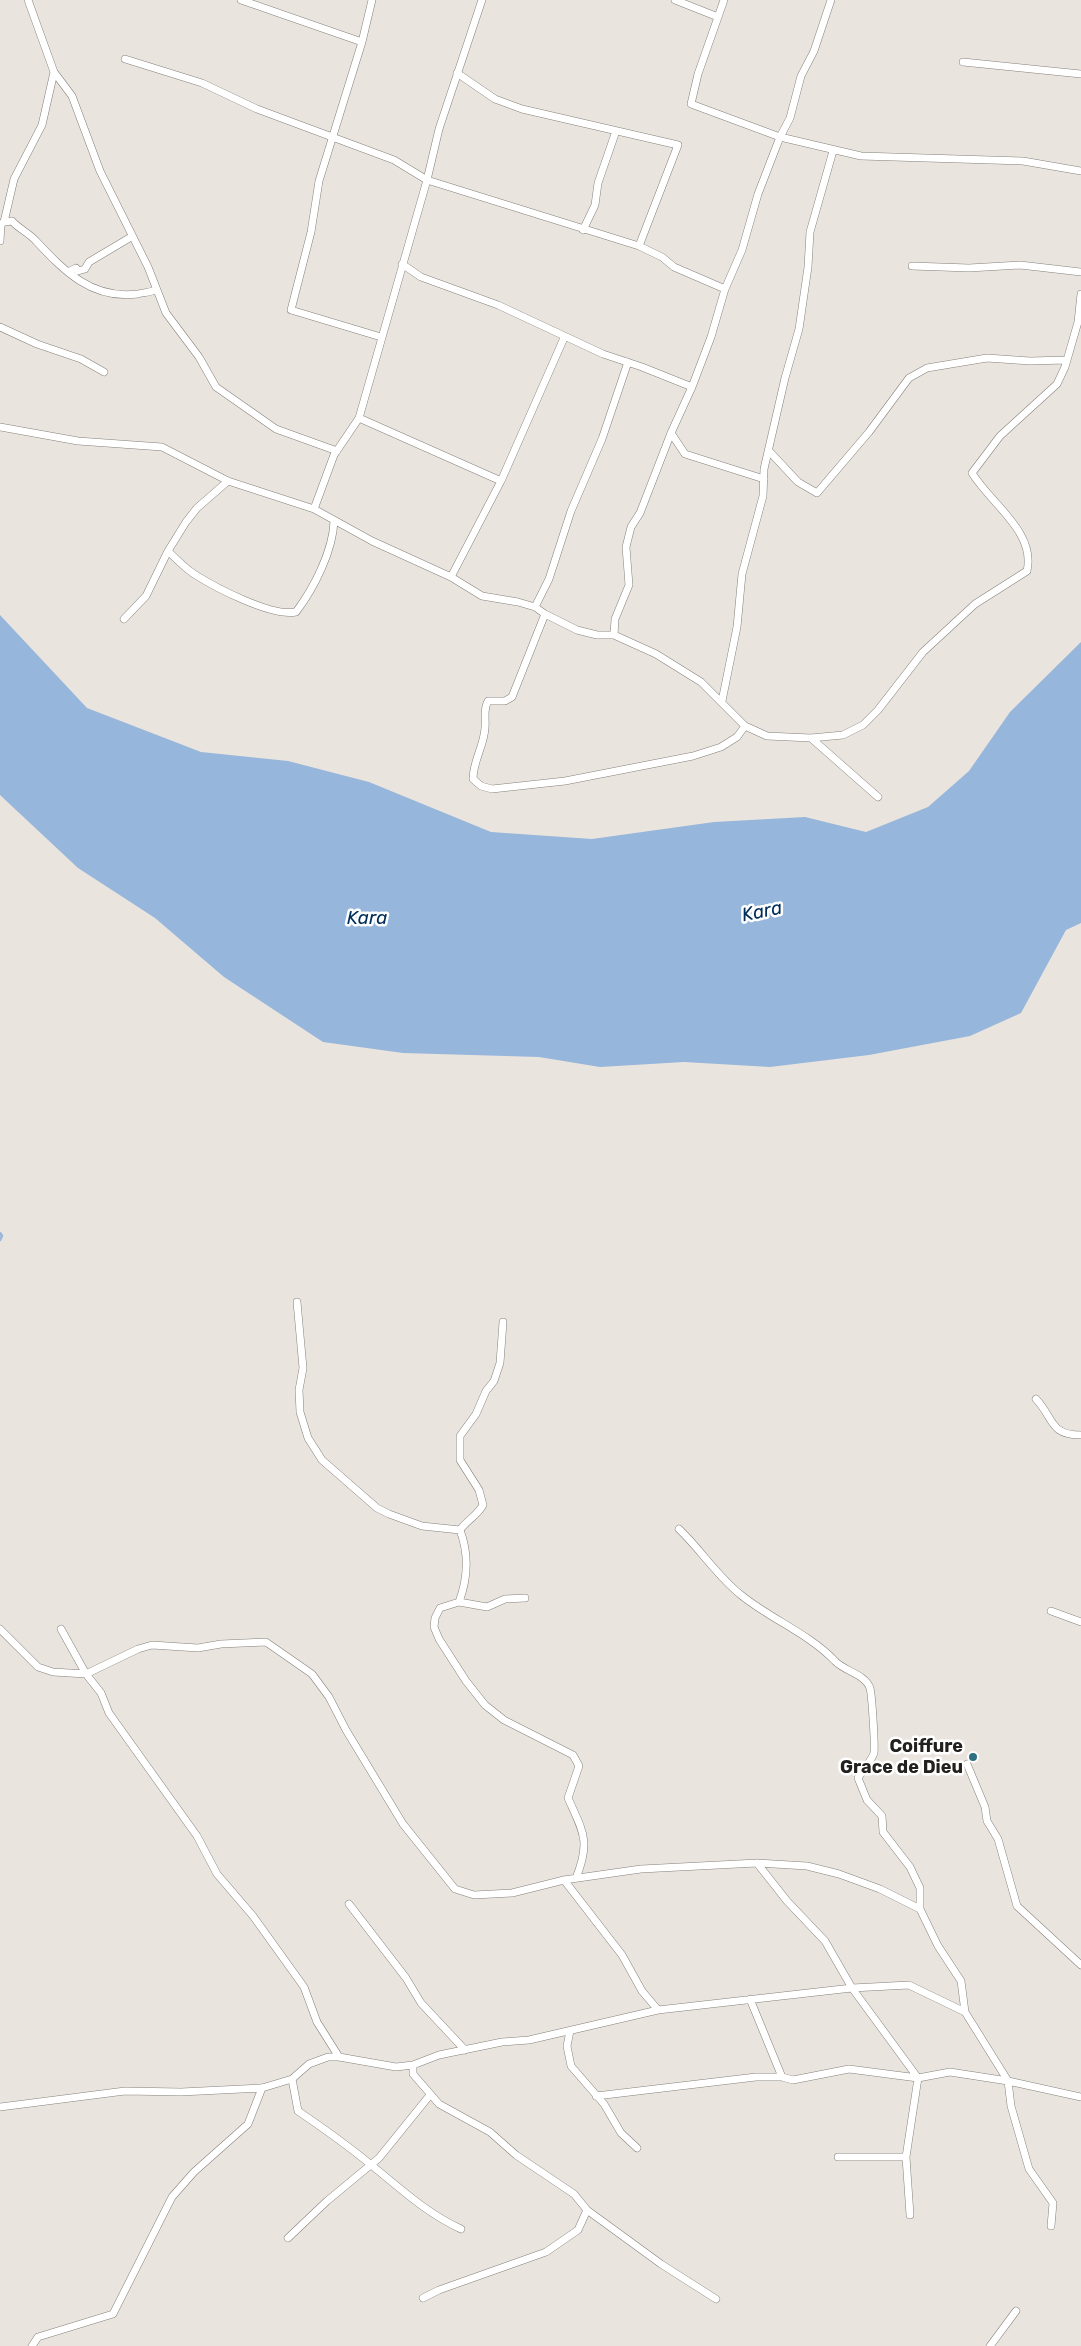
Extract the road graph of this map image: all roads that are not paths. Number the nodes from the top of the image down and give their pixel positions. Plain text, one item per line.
1 (28, 0) edge
2 (242, 0) edge
3 (272, 0) edge
4 (372, 0) edge
5 (482, 0) edge
6 (675, 0) edge
7 (724, 0) edge
8 (831, 0) edge
9 (270, 8) junction
10 (718, 17) junction
11 (362, 42) junction
12 (125, 60) dead end
13 (963, 62) dead end
14 (54, 72) junction
15 (457, 73) junction
16 (1081, 74) edge
17 (616, 131) junction
18 (334, 136) junction
19 (780, 137) junction
20 (833, 151) junction
21 (1081, 171) edge
22 (427, 180) junction
23 (2, 223) edge
24 (583, 230) junction
25 (131, 237) junction
26 (0, 241) edge
27 (639, 246) junction
28 (402, 264) junction
29 (912, 266) dead end
30 (68, 272) junction
31 (1081, 272) edge
32 (156, 289) junction
33 (725, 289) junction
34 (1081, 296) edge
35 (0, 327) edge
36 (381, 337) junction
37 (564, 338) junction
38 (1066, 360) junction
39 (628, 362) junction
40 (104, 372) dead end
41 (692, 387) junction
42 (359, 418) junction
43 (0, 427) edge
44 (671, 433) junction
45 (337, 451) junction
46 (770, 452) junction
47 (764, 479) junction
48 (228, 481) junction
49 (501, 481) junction
50 (314, 509) junction
51 (334, 521) junction
52 (168, 551) junction
53 (451, 577) junction
54 (534, 607) junction
55 (545, 614) junction
56 (124, 620) dead end
57 (614, 635) junction
58 (722, 701) junction
59 (745, 726) junction
60 (811, 738) junction
61 (878, 797) dead end
62 (297, 1302) dead end
63 (503, 1322) dead end
64 (1036, 1399) dead end
65 (1081, 1435) edge
66 (679, 1529) dead end
67 (460, 1530) junction
68 (525, 1598) dead end
69 (459, 1602) junction
70 (1051, 1610) dead end
71 (1081, 1622) edge
72 (0, 1629) edge
73 (61, 1629) dead end
74 (86, 1674) junction
75 (966, 1764) dead end
76 (757, 1863) junction
77 (576, 1878) junction
78 (564, 1880) junction
79 (349, 1904) dead end
80 (920, 1909) junction
81 (1081, 1965) edge
82 (852, 1988) junction
83 (750, 1999) junction
84 (658, 2010) junction
85 (965, 2012) junction
86 (570, 2031) junction
87 (466, 2050) junction
88 (339, 2057) junction
89 (413, 2065) junction
90 (782, 2077) junction
91 (918, 2078) junction
92 (292, 2079) junction
93 (1008, 2081) junction
94 (262, 2088) junction
95 (430, 2095) junction
96 (596, 2096) junction
97 (1081, 2097) edge
98 (0, 2107) edge
99 (637, 2148) dead end
100 (838, 2157) dead end
101 (906, 2157) junction
102 (371, 2164) junction
103 (587, 2210) junction
104 (910, 2215) dead end
105 (1051, 2226) dead end
106 (460, 2229) dead end
107 (288, 2238) dead end
108 (423, 2298) dead end
109 (716, 2299) dead end
110 (1016, 2311) dead end
111 (32, 2346) edge
112 (990, 2346) edge

1 - 14 street
2 - 9 street
3 - 9 street
4 - 11 street
5 - 15 street
6 - 10 street
7 - 10 street
8 - 19 street
9 - 11 street
10 - 19 street
11 - 18 street
12 - 18 street
13 - 16 street
14 - 23 street
14 - 25 street
15 - 17 street
15 - 22 street
17 - 24 street
17 - 27 street
18 - 22 street
18 - 36 street
19 - 20 street
19 - 33 street
20 - 21 street
20 - 46 street
22 - 24 street
22 - 28 street
23 - 26 street
23 - 30 street
24 - 27 street
25 - 30 street
25 - 32 street
27 - 33 street
28 - 36 street
28 - 37 street
29 - 31 street
30 - 32 street
32 - 45 street
33 - 41 street
34 - 38 street
35 - 40 street
36 - 42 street
37 - 39 street
37 - 49 street
38 - 46 street
38 - 60 street
39 - 41 street
39 - 54 street
41 - 44 street
42 - 45 street
42 - 49 street
43 - 48 street
44 - 47 street
44 - 57 street
45 - 50 street
46 - 47 street
47 - 58 street
48 - 50 street
48 - 52 street
49 - 53 street
50 - 51 street
51 - 52 street
51 - 53 street
52 - 56 street
53 - 54 street
54 - 55 street
55 - 57 street
55 - 59 street
57 - 58 street
58 - 59 street
59 - 60 street
60 - 61 street
62 - 67 street
63 - 67 street
64 - 65 street
66 - 80 street
67 - 69 street
68 - 69 street
69 - 77 street
70 - 71 street
72 - 74 street
73 - 74 street
74 - 78 street
74 - 88 street
75 - 81 street
76 - 77 street
76 - 80 street
76 - 82 street
77 - 78 street
78 - 84 street
79 - 87 street
80 - 85 street
82 - 83 street
82 - 85 street
82 - 91 street
83 - 84 street
83 - 90 street
84 - 86 street
85 - 93 street
86 - 87 street
86 - 96 street
87 - 89 street
88 - 89 street
88 - 92 street
89 - 95 street
90 - 91 street
90 - 96 street
91 - 93 street
91 - 101 street
92 - 94 street
92 - 102 street
93 - 97 street
93 - 105 street
94 - 98 street
94 - 111 street
95 - 102 street
95 - 103 street
96 - 99 street
100 - 101 street
101 - 104 street
102 - 106 street
102 - 107 street
103 - 108 street
103 - 109 street
110 - 112 street

